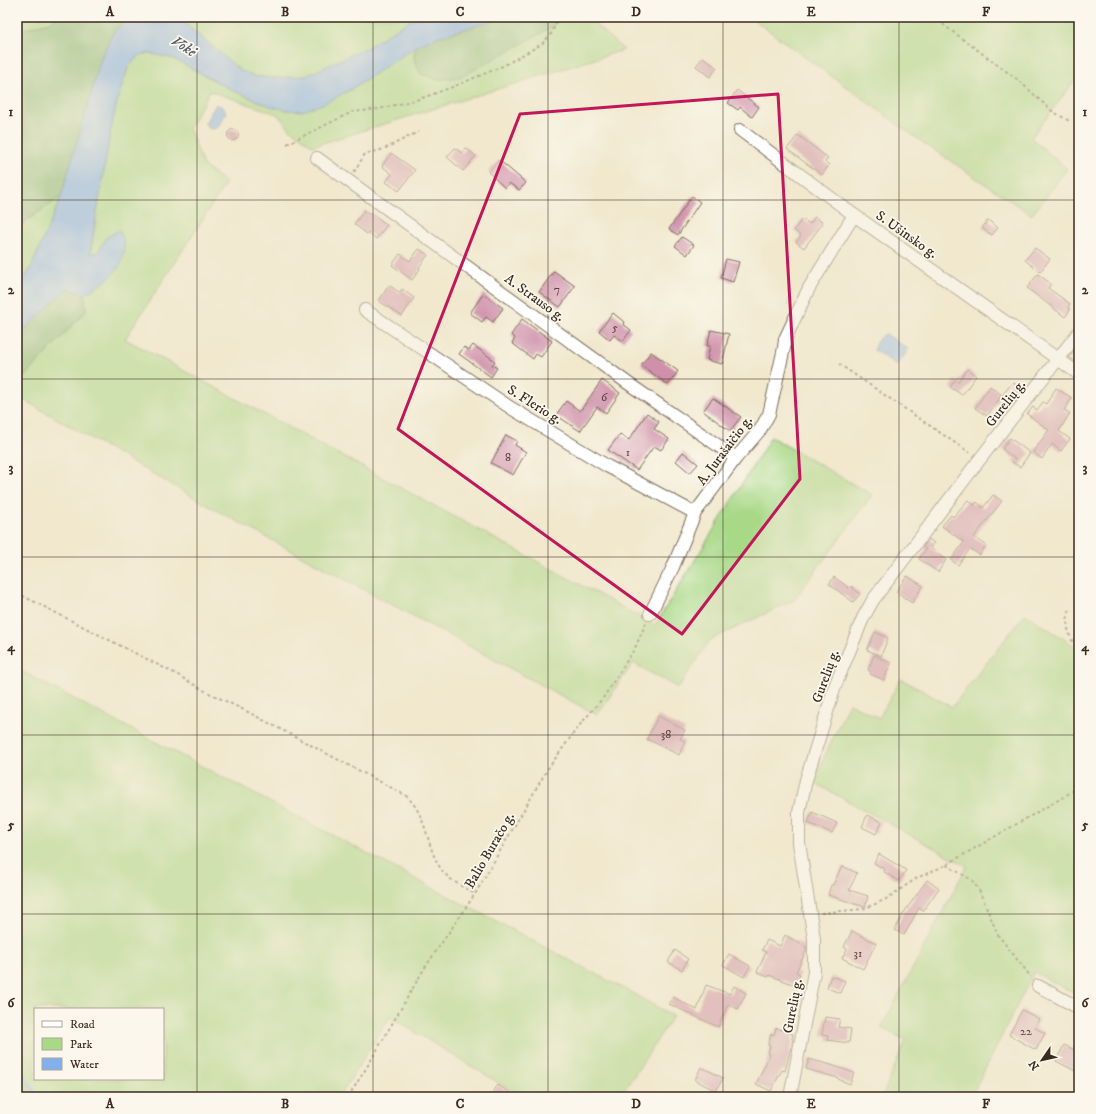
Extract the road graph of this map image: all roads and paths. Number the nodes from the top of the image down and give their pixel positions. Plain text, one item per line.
1 (559, 17) edge
2 (933, 17) edge
3 (1071, 122) dead end
4 (740, 130) dead end
5 (418, 132) dead end
6 (287, 144) dead end
7 (317, 158) dead end
8 (348, 180) junction
9 (854, 215) junction
10 (365, 310) dead end
11 (1079, 332) edge
12 (1059, 359) junction
13 (839, 364) dead end
14 (1079, 374) edge
15 (736, 458) junction
16 (980, 459) junction
17 (695, 513) junction
18 (17, 593) edge
19 (1069, 610) dead end
20 (650, 614) joint
21 (1079, 652) edge
22 (1079, 787) edge
23 (946, 865) junction
24 (475, 894) junction
25 (810, 914) junction
26 (1038, 986) joint
27 (1079, 1008) edge
28 (348, 1097) edge
29 (790, 1097) edge

1 - 6 path
2 - 3 path
4 - 9 street, S. Ušinsko g.
5 - 8 path
7 - 8 street, A. Strauso g.
8 - 15 street, A. Strauso g.
9 - 12 street, S. Ušinsko g.
9 - 15 street, A. Jurašaičio g.
10 - 17 street, S. Flerio g.
11 - 12 street, Gurelių g.
12 - 14 street, S. Ušinsko g.
12 - 16 street, Gurelių g.
13 - 16 path
15 - 17 street, A. Jurašaičio g.
16 - 25 street, Gurelių g.
17 - 20 street, A. Jurašaičio g.
18 - 24 path
19 - 21 path
20 - 24 path, Balio Buračo g.
22 - 23 path
23 - 25 path
23 - 26 path
24 - 28 path, Balio Buračo g.
25 - 29 street, Gurelių g.
26 - 27 street

